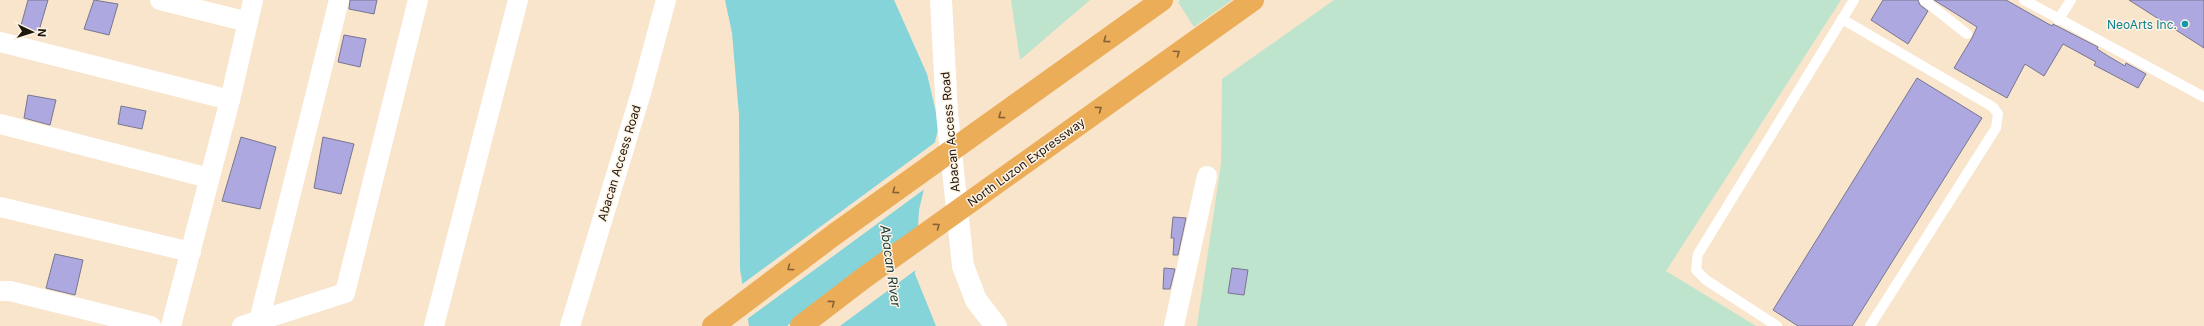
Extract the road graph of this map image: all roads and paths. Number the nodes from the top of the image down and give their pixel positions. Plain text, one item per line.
1 (160, 0) edge
2 (253, 0) edge
3 (339, 0) edge
4 (418, 0) edge
5 (518, 0) edge
6 (666, 0) edge
7 (941, 0) edge
8 (1162, 0) edge
9 (1253, 0) edge
10 (1854, 0) edge
11 (1924, 0) edge
12 (2024, 0) edge
13 (2071, 0) edge
14 (1842, 18) junction
15 (2058, 20) junction
16 (248, 22) junction
17 (1967, 34) dead end
18 (0, 42) edge
19 (2204, 98) edge
20 (230, 100) junction
21 (0, 124) edge
22 (1207, 176) dead end
23 (209, 178) junction
24 (0, 207) edge
25 (191, 252) junction
26 (0, 291) edge
27 (251, 323) edge
28 (151, 326) edge
29 (170, 326) edge
30 (434, 326) edge
31 (570, 326) edge
32 (713, 326) edge
33 (801, 326) edge
34 (996, 326) edge
35 (1174, 326) edge
36 (1777, 326) edge
37 (1870, 326) edge

1 - 16 street
2 - 16 street
3 - 27 street
4 - 27 street
5 - 30 street
6 - 31 street, Abacan Access Road
7 - 34 street, Abacan Access Road
8 -> 32 highway
33 -> 9 highway, North Luzon Expressway
10 - 14 lane
11 - 17 lane
12 - 15 lane
13 - 15 lane
14 - 36 lane
14 - 37 lane
15 - 19 lane
16 - 20 street
18 - 20 street
20 - 23 street
21 - 23 street
22 - 35 street
23 - 25 street
24 - 25 street
25 - 29 street
26 - 28 street

